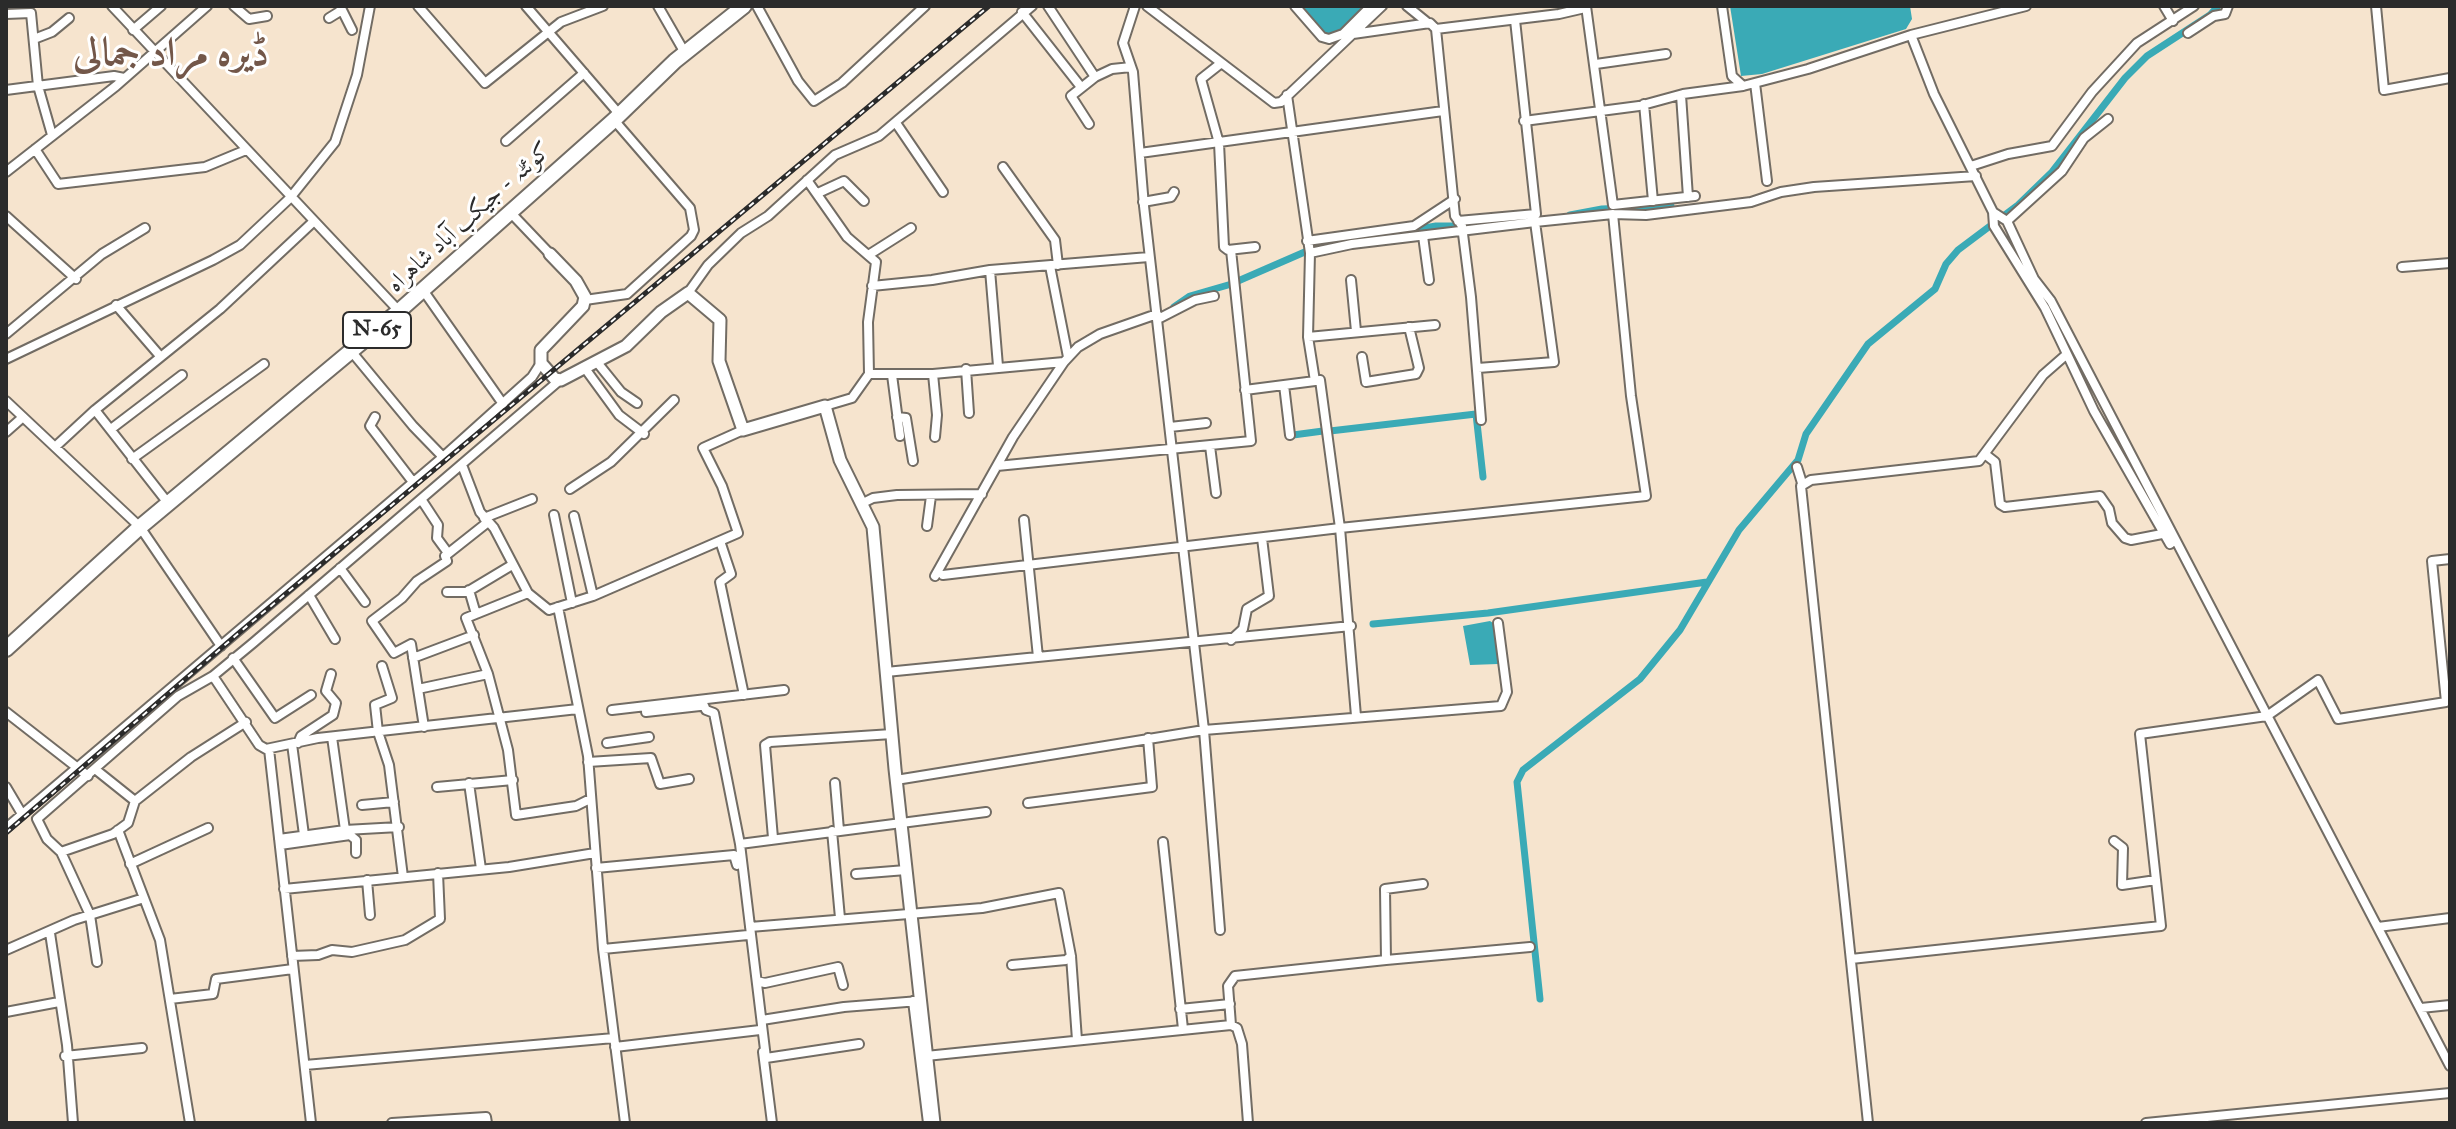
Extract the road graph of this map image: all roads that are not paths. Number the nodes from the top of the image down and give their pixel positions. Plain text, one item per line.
1 (112, 6) edge
2 (161, 6) edge
3 (207, 6) edge
4 (234, 6) edge
5 (370, 6) edge
6 (418, 6) edge
7 (526, 6) edge
8 (603, 6) edge
9 (658, 6) edge
10 (744, 6) edge
11 (757, 6) edge
12 (925, 6) edge
13 (1032, 6) edge
14 (1048, 6) edge
15 (1135, 6) edge
16 (1147, 6) edge
17 (1295, 6) edge
18 (1371, 6) edge
19 (1382, 6) edge
20 (1407, 6) edge
21 (1722, 6) edge
22 (2026, 6) edge
23 (2164, 6) edge
24 (2194, 6) edge
25 (2228, 6) edge
26 (2376, 6) edge
27 (1586, 7) edge
28 (341, 8) edge
29 (589, 9) edge
30 (1022, 12) junction
31 (6, 14) edge
32 (267, 16) dead end
33 (69, 18) dead end
34 (329, 18) dead end
35 (1515, 20) junction
36 (2173, 21) junction
37 (1432, 26) junction
38 (133, 30) junction
39 (352, 30) dead end
40 (549, 33) junction
41 (2188, 33) dead end
42 (1353, 34) junction
43 (1911, 35) junction
44 (34, 39) junction
45 (153, 50) junction
46 (685, 53) junction
47 (1666, 54) dead end
48 (1220, 64) junction
49 (1596, 64) junction
50 (1131, 67) junction
51 (584, 73) junction
52 (1095, 77) junction
53 (124, 78) junction
54 (2450, 78) edge
55 (1755, 83) junction
56 (38, 86) junction
57 (1743, 86) junction
58 (1081, 87) junction
59 (6, 90) edge
60 (1287, 95) junction
61 (1681, 95) junction
62 (1644, 104) junction
63 (1443, 111) junction
64 (1602, 111) junction
65 (617, 118) junction
66 (2108, 119) dead end
67 (1524, 121) junction
68 (896, 123) junction
69 (1089, 124) dead end
70 (1294, 134) junction
71 (52, 135) junction
72 (506, 141) dead end
73 (1219, 143) junction
74 (35, 149) junction
75 (246, 150) junction
76 (1140, 153) junction
77 (1971, 166) junction
78 (1003, 167) dead end
79 (6, 172) edge
80 (1976, 176) junction
81 (807, 180) junction
82 (1767, 181) dead end
83 (943, 192) dead end
84 (1174, 192) dead end
85 (818, 193) junction
86 (290, 198) junction
87 (1455, 199) junction
88 (864, 201) dead end
89 (1653, 201) junction
90 (1143, 202) junction
91 (510, 212) junction
92 (1613, 214) junction
93 (6, 216) edge
94 (1998, 219) junction
95 (1458, 221) junction
96 (313, 222) junction
97 (1535, 222) junction
98 (145, 228) dead end
99 (911, 228) dead end
100 (1463, 233) junction
101 (1423, 236) junction
102 (1307, 241) junction
103 (1255, 247) dead end
104 (1231, 250) junction
105 (1310, 253) junction
106 (550, 254) joint
107 (870, 254) junction
108 (1149, 257) junction
109 (2450, 263) edge
110 (1054, 265) junction
111 (2402, 267) dead end
112 (990, 270) junction
113 (76, 279) junction
114 (1351, 280) dead end
115 (1429, 280) dead end
116 (872, 286) junction
117 (423, 290) junction
118 (688, 293) junction
119 (1214, 296) dead end
120 (585, 300) junction
121 (116, 305) junction
122 (399, 311) junction
123 (1157, 316) junction
124 (1435, 325) dead end
125 (1409, 327) junction
126 (1356, 331) junction
127 (6, 334) edge
128 (1308, 337) junction
129 (351, 351) junction
130 (2067, 354) junction
131 (160, 356) junction
132 (1362, 357) dead end
133 (6, 359) edge
134 (1066, 359) junction
135 (596, 361) junction
136 (541, 363) junction
137 (264, 364) dead end
138 (998, 366) junction
139 (584, 367) junction
140 (1478, 368) junction
141 (966, 369) junction
142 (869, 374) junction
143 (933, 374) junction
144 (182, 375) dead end
145 (892, 375) junction
146 (561, 380) junction
147 (1315, 381) junction
148 (1284, 385) junction
149 (1245, 390) junction
150 (674, 400) dead end
151 (6, 401) edge
152 (637, 403) dead end
153 (503, 404) junction
154 (825, 406) junction
155 (95, 410) junction
156 (969, 413) dead end
157 (23, 417) junction
158 (375, 417) dead end
159 (897, 417) junction
160 (1481, 420) dead end
161 (1206, 423) dead end
162 (1170, 427) junction
163 (111, 429) junction
164 (743, 430) junction
165 (6, 432) edge
166 (644, 434) junction
167 (1290, 435) dead end
168 (900, 436) dead end
169 (935, 437) dead end
170 (1210, 446) junction
171 (55, 447) junction
172 (1172, 451) junction
173 (1986, 455) junction
174 (443, 457) junction
175 (132, 459) junction
176 (913, 461) dead end
177 (462, 465) junction
178 (997, 466) junction
179 (1797, 467) dead end
180 (413, 482) junction
181 (1802, 483) junction
182 (570, 489) dead end
183 (1216, 493) dead end
184 (982, 494) junction
185 (931, 496) junction
186 (421, 499) junction
187 (532, 499) dead end
188 (168, 503) junction
189 (863, 503) junction
190 (554, 515) dead end
191 (574, 516) dead end
192 (486, 520) junction
193 (1024, 520) dead end
194 (927, 526) dead end
195 (140, 527) junction
196 (1340, 528) junction
197 (2162, 534) junction
198 (1262, 538) junction
199 (720, 541) junction
200 (2170, 544) dead end
201 (1184, 546) junction
202 (448, 553) junction
203 (2450, 559) edge
204 (512, 565) junction
205 (1028, 565) junction
206 (340, 568) junction
207 (469, 590) junction
208 (447, 592) dead end
209 (528, 593) junction
210 (309, 595) junction
211 (593, 596) junction
212 (365, 602) dead end
213 (572, 603) junction
214 (558, 607) junction
215 (476, 614) junction
216 (1498, 623) dead end
217 (1351, 626) junction
218 (474, 635) junction
219 (335, 639) dead end
220 (1231, 640) junction
221 (1193, 643) junction
222 (221, 646) junction
223 (6, 649) edge
224 (1038, 657) junction
225 (233, 658) junction
226 (413, 658) junction
227 (382, 666) dead end
228 (886, 672) junction
229 (331, 674) dead end
230 (488, 674) junction
231 (213, 676) junction
232 (418, 689) junction
233 (784, 690) dead end
234 (311, 695) dead end
235 (744, 695) junction
236 (702, 702) junction
237 (2448, 702) edge
238 (578, 709) junction
239 (612, 710) dead end
240 (6, 712) edge
241 (646, 712) dead end
242 (1356, 716) junction
243 (2267, 716) junction
244 (498, 720) junction
245 (246, 722) junction
246 (424, 727) junction
247 (1204, 730) junction
248 (378, 732) junction
249 (892, 734) junction
250 (332, 737) junction
251 (649, 737) dead end
252 (1148, 738) junction
253 (295, 743) junction
254 (607, 743) dead end
255 (269, 749) junction
256 (588, 762) junction
257 (78, 766) junction
258 (91, 772) junction
259 (689, 779) dead end
260 (513, 780) junction
261 (896, 780) junction
262 (469, 783) junction
263 (835, 783) dead end
264 (6, 787) edge
265 (437, 787) dead end
266 (590, 799) junction
267 (135, 801) junction
268 (394, 802) junction
269 (1028, 803) dead end
270 (362, 805) dead end
271 (986, 812) dead end
272 (22, 814) junction
273 (901, 824) junction
274 (399, 827) junction
275 (6, 828) edge
276 (208, 828) dead end
277 (118, 830) junction
278 (345, 830) junction
279 (836, 830) junction
280 (304, 835) junction
281 (773, 838) junction
282 (2114, 841) dead end
283 (279, 842) junction
284 (1163, 842) dead end
285 (740, 844) junction
286 (61, 852) junction
287 (356, 853) dead end
288 (595, 853) junction
289 (130, 864) junction
290 (596, 868) junction
291 (481, 869) junction
292 (906, 870) junction
293 (438, 873) junction
294 (856, 874) dead end
295 (403, 877) junction
296 (367, 880) junction
297 (2156, 880) junction
298 (1423, 884) dead end
299 (284, 889) junction
300 (144, 898) junction
301 (910, 912) junction
302 (90, 915) junction
303 (370, 915) dead end
304 (840, 918) junction
305 (2450, 918) edge
306 (2378, 927) junction
307 (1220, 930) dead end
308 (749, 931) junction
309 (50, 933) junction
310 (1530, 947) dead end
311 (603, 949) junction
312 (6, 950) edge
313 (292, 956) junction
314 (1071, 956) junction
315 (1851, 959) junction
316 (1386, 960) junction
317 (97, 962) dead end
318 (1012, 965) dead end
319 (293, 969) junction
320 (757, 981) junction
321 (843, 985) dead end
322 (170, 999) junction
323 (916, 1001) junction
324 (59, 1002) junction
325 (1230, 1004) junction
326 (2450, 1005) edge
327 (2421, 1008) junction
328 (1180, 1009) junction
329 (6, 1012) edge
330 (762, 1020) junction
331 (1231, 1025) junction
332 (1183, 1029) junction
333 (760, 1030) junction
334 (1077, 1040) junction
335 (614, 1042) junction
336 (859, 1044) dead end
337 (142, 1048) dead end
338 (65, 1056) junction
339 (926, 1056) junction
340 (305, 1065) junction
341 (2450, 1066) edge
342 (2450, 1093) edge
343 (73, 1123) edge
344 (190, 1123) edge
345 (311, 1123) edge
346 (392, 1123) edge
347 (487, 1123) edge
348 (625, 1123) edge
349 (772, 1123) edge
350 (931, 1123) edge
351 (1248, 1123) edge
352 (1868, 1123) edge
353 (2146, 1123) edge

1 - 38 street
2 - 38 street
3 - 45 street
4 - 32 street
5 - 86 street
6 - 40 street
7 - 40 street
8 - 29 street
9 - 46 street
10 - 46 highway, کوئٹہ - جیکب آباد شاہراہ / N-65
11 - 12 street
13 - 30 street
14 - 52 street
15 - 50 street
16 - 48 street
17 - 18 street
19 - 42 street
20 - 37 street
21 - 57 street
22 - 43 street
23 - 36 street
24 - 36 street
25 - 41 street
26 - 54 street
27 - 35 street
27 - 49 street
28 - 34 street
28 - 39 street
29 - 40 street
30 - 58 street
30 - 68 street
31 - 44 street
33 - 44 street
35 - 37 street
35 - 67 street
36 - 77 street
37 - 42 street
37 - 63 street
38 - 45 street
40 - 51 street
42 - 60 street
43 - 55 street
43 - 77 street
44 - 56 street
45 - 53 street
45 - 75 street
46 - 65 highway, کوئٹہ - جیکب آباد شاہراہ / N-65
47 - 49 street
48 - 60 street
48 - 73 street
49 - 64 street
50 - 52 street
50 - 76 street
51 - 65 street
51 - 72 street
52 - 58 street
53 - 56 street
53 - 71 street
55 - 57 street
55 - 82 street
56 - 59 street
56 - 71 street
57 - 61 street
58 - 69 street
60 - 70 street
61 - 62 street
61 - 89 street
62 - 64 street
62 - 89 street
63 - 70 street
63 - 87 street
64 - 67 street
64 - 89 street
65 - 91 highway, کوئٹہ - جیکب آباد شاہراہ / N-65
65 - 120 street
66 - 94 street
67 - 95 street
68 - 81 street
68 - 83 street
70 - 73 street
70 - 102 street
71 - 74 street
73 - 76 street
73 - 104 street
74 - 75 street
74 - 79 street
75 - 86 street
76 - 90 street
77 - 80 street
78 - 110 street
80 - 92 street
80 - 94 street
81 - 85 street
81 - 118 street
84 - 90 street
85 - 88 street
85 - 107 street
86 - 96 street
86 - 121 street
87 - 95 street
87 - 102 street
90 - 108 street
91 - 106 street
91 - 117 highway, کوئٹہ - جیکب آباد شاہراہ / N-65
92 - 97 street
92 - 196 street
93 - 113 street
94 - 130 street
94 - 243 street
95 - 100 street
96 - 122 street
96 - 131 street
97 - 100 street
97 - 140 street
98 - 113 street
99 - 107 street
100 - 101 street
100 - 140 street
101 - 105 street
101 - 115 street
102 - 105 street
103 - 104 street
104 - 149 street
105 - 128 street
106 - 120 street
107 - 116 street
108 - 110 street
108 - 123 street
109 - 111 street
110 - 112 street
110 - 134 street
112 - 116 street
112 - 138 street
113 - 127 street
114 - 126 street
116 - 142 street
117 - 122 highway, کوئٹہ - جیکب آباد شاہراہ / N-65
117 - 153 street
118 - 135 street
118 - 164 street
119 - 123 street
120 - 136 street
121 - 131 street
121 - 133 street
122 - 129 highway, کوئٹہ - جیکب آباد شاہراہ / N-65
123 - 134 street
123 - 162 street
124 - 125 street
125 - 126 street
125 - 132 street
126 - 128 street
128 - 147 street
129 - 174 street
129 - 188 highway, کوئٹہ - جیکب آباد شاہراہ / N-65
130 - 173 street
130 - 197 street
131 - 155 street
134 - 138 street
134 - 178 street
135 - 139 street
135 - 152 street
136 - 146 street
136 - 153 street
137 - 175 street
138 - 141 street
139 - 146 street
139 - 166 street
140 - 160 street
141 - 143 street
141 - 156 street
142 - 145 street
142 - 154 street
143 - 145 street
143 - 169 street
144 - 163 street
145 - 159 street
146 - 177 street
147 - 148 street
147 - 196 street
148 - 149 street
148 - 167 street
149 - 170 street
150 - 166 street
151 - 157 street
153 - 174 street
154 - 164 street
154 - 189 street
155 - 163 street
155 - 171 street
157 - 165 street
157 - 171 street
158 - 180 street
159 - 168 street
159 - 176 street
161 - 162 street
162 - 172 street
163 - 175 street
164 - 199 street
166 - 182 street
170 - 172 street
170 - 183 street
171 - 195 street
172 - 178 street
172 - 201 street
173 - 181 street
173 - 197 street
174 - 180 street
175 - 188 street
177 - 186 street
177 - 192 street
178 - 184 street
179 - 181 street
180 - 222 street
181 - 315 street
184 - 185 street
184 - 205 street
185 - 189 street
185 - 194 street
186 - 202 street
186 - 206 street
187 - 192 street
188 - 195 highway, کوئٹہ - جیکب آباد شاہراہ / N-65
189 - 228 street
190 - 213 street
191 - 211 street
192 - 202 street
192 - 204 street
193 - 205 street
195 - 222 street
195 - 223 highway, کوئٹہ - جیکب آباد شاہراہ / N-65
196 - 198 street
196 - 217 street
197 - 200 street
198 - 201 street
198 - 220 street
199 - 211 street
199 - 235 street
201 - 205 street
201 - 221 street
202 - 226 street
203 - 237 street
204 - 207 street
204 - 209 street
205 - 224 street
206 - 210 street
206 - 212 street
207 - 208 street
207 - 215 street
209 - 214 street
209 - 215 street
210 - 219 street
210 - 225 street
211 - 213 street
213 - 214 street
214 - 238 street
215 - 218 street
216 - 242 street
217 - 220 street
217 - 242 street
218 - 226 street
218 - 230 street
220 - 221 street
221 - 224 street
221 - 247 street
222 - 257 street
224 - 228 street
225 - 231 street
225 - 234 street
226 - 232 street
227 - 248 street
228 - 249 street
229 - 253 street
230 - 232 street
230 - 244 street
231 - 245 street
231 - 258 street
232 - 246 street
233 - 235 street
235 - 236 street
236 - 239 street
236 - 241 street
236 - 285 street
237 - 243 street
238 - 244 street
238 - 256 street
240 - 257 street
242 - 247 street
243 - 297 street
243 - 306 street
244 - 246 street
244 - 260 street
245 - 255 street
245 - 267 street
246 - 248 street
247 - 252 street
247 - 307 street
248 - 250 street
248 - 268 street
249 - 261 street
249 - 281 street
250 - 253 street
250 - 278 street
251 - 254 street
252 - 261 street
252 - 269 street
253 - 255 street
253 - 280 street
255 - 283 street
256 - 259 street
256 - 266 street
257 - 258 street
257 - 272 street
258 - 267 street
258 - 286 street
260 - 262 street
260 - 266 street
261 - 273 street
262 - 265 street
262 - 291 street
263 - 279 street
264 - 272 street
266 - 288 street
267 - 277 street
268 - 270 street
268 - 274 street
271 - 273 street
272 - 275 street
273 - 279 street
273 - 292 street
274 - 278 street
274 - 295 street
276 - 289 street
277 - 286 street
277 - 289 street
278 - 280 street
279 - 281 street
279 - 304 street
280 - 283 street
281 - 285 street
282 - 297 street
283 - 287 street
283 - 299 street
284 - 328 street
285 - 308 street
286 - 302 street
288 - 290 street
288 - 291 street
289 - 300 street
290 - 308 street
290 - 311 street
291 - 293 street
292 - 294 street
292 - 301 street
293 - 295 street
293 - 313 street
295 - 296 street
296 - 299 street
296 - 303 street
297 - 315 street
298 - 316 street
299 - 313 street
300 - 302 street
300 - 322 street
301 - 304 street
301 - 314 street
301 - 323 street
302 - 309 street
302 - 317 street
304 - 308 street
305 - 306 street
306 - 327 street
308 - 311 street
308 - 320 street
308 - 333 street
309 - 312 street
309 - 324 street
310 - 316 street
311 - 335 street
313 - 319 street
314 - 318 street
314 - 334 street
315 - 352 street
316 - 325 street
319 - 322 street
319 - 340 street
320 - 321 street
320 - 330 street
322 - 344 street
323 - 330 street
323 - 339 street
323 - 350 street
324 - 329 street
324 - 338 street
325 - 328 street
325 - 331 street
326 - 327 street
327 - 341 street
328 - 332 street
330 - 336 street
331 - 332 street
331 - 351 street
332 - 334 street
333 - 335 street
333 - 349 street
334 - 339 street
335 - 340 street
335 - 348 street
337 - 338 street
338 - 343 street
339 - 350 street
340 - 345 street
342 - 353 street
346 - 347 street

